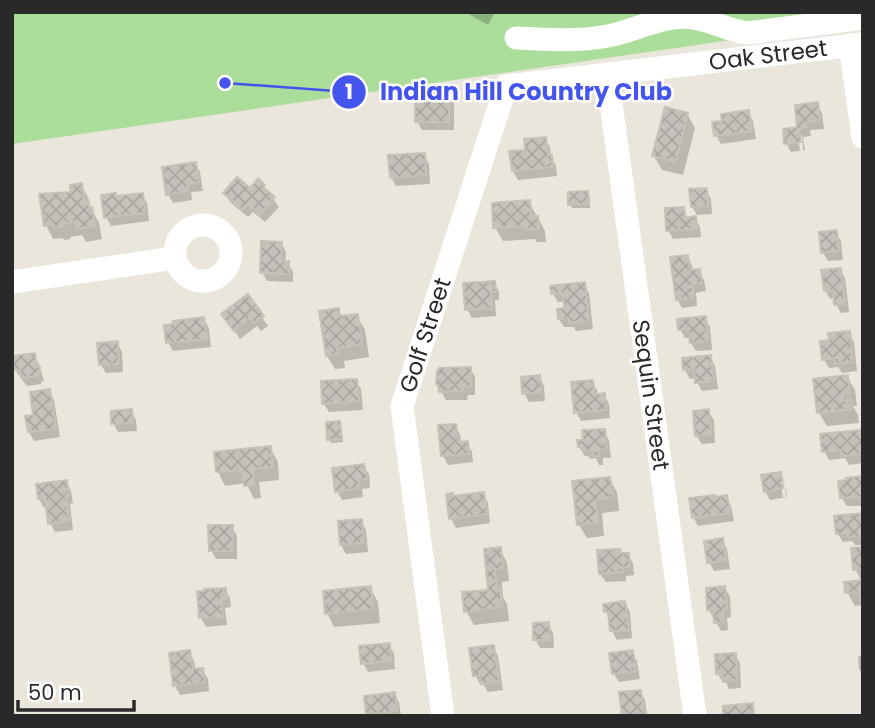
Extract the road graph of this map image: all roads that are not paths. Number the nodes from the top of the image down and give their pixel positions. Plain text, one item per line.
1 (653, 12) edge
2 (863, 18) edge
3 (634, 28) junction
4 (516, 38) dead end
5 (857, 44) edge
6 (607, 74) junction
7 (506, 86) joint
8 (863, 137) edge
9 (174, 258) dead end
10 (12, 282) edge
11 (443, 716) edge
12 (695, 716) edge

1 - 3 street
2 - 3 street
3 - 4 street
5 - 6 street, Oak Street
5 - 8 street
6 - 7 street, Oak Street
6 - 12 street, Sequin Street
7 - 11 street, Golf Street
9 - 10 street

